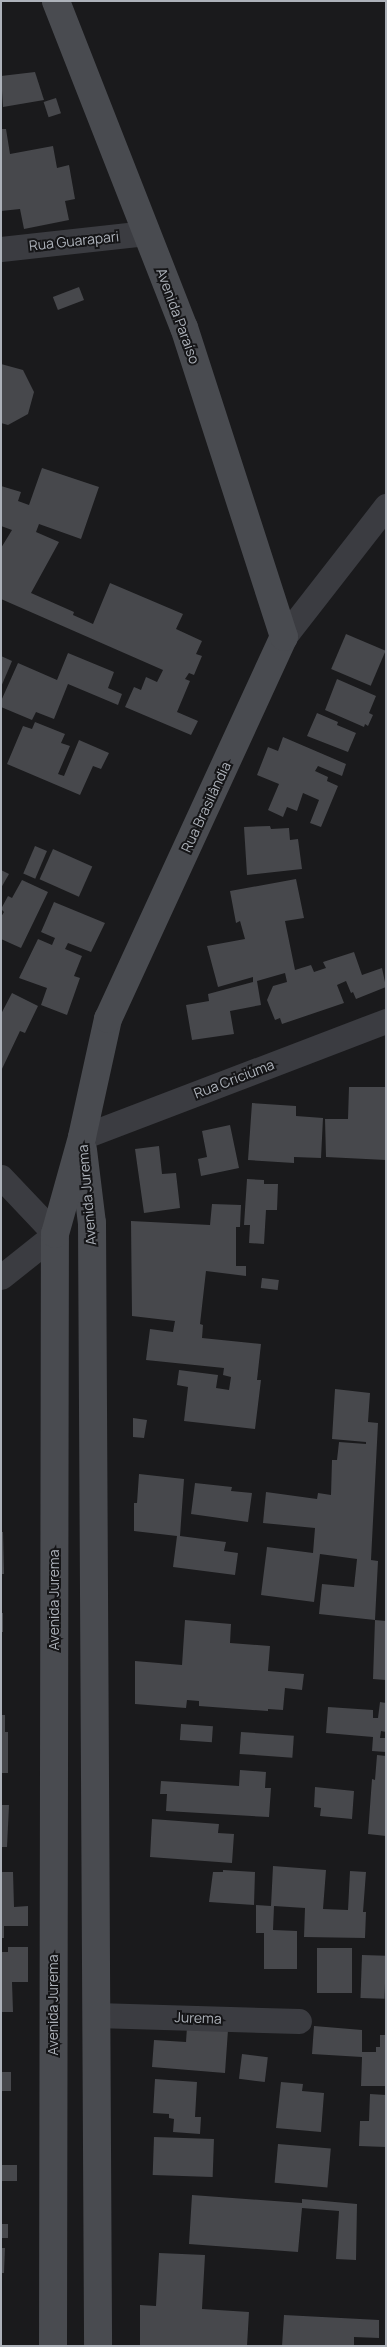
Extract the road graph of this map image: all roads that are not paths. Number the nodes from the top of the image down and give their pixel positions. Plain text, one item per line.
1 (56, 1) edge
2 (146, 232) junction
3 (1, 249) edge
4 (386, 506) edge
5 (284, 638) junction
6 (386, 1021) edge
7 (82, 1137) junction
8 (1, 1177) edge
9 (1, 1199) edge
10 (55, 1234) junction
11 (1, 1278) edge
12 (96, 2015) junction
13 (299, 2021) dead end
14 (53, 2346) edge
15 (98, 2346) edge

1 - 2 main road, Avenida Paraíso
2 - 3 street, Rua Guarapari
2 - 5 main road, Avenida Paraíso
4 - 5 street, Rua Brasilândia
5 - 7 main road, Rua Brasilândia
6 - 7 street, Rua Criciúma
7 - 10 main road, Avenida Jurema
7 - 12 main road, Avenida Jurema
8 - 10 street
9 - 10 street
10 - 11 street
10 - 14 main road, Avenida Jurema
12 - 13 street, Jurema
12 - 15 main road, Avenida Jurema

